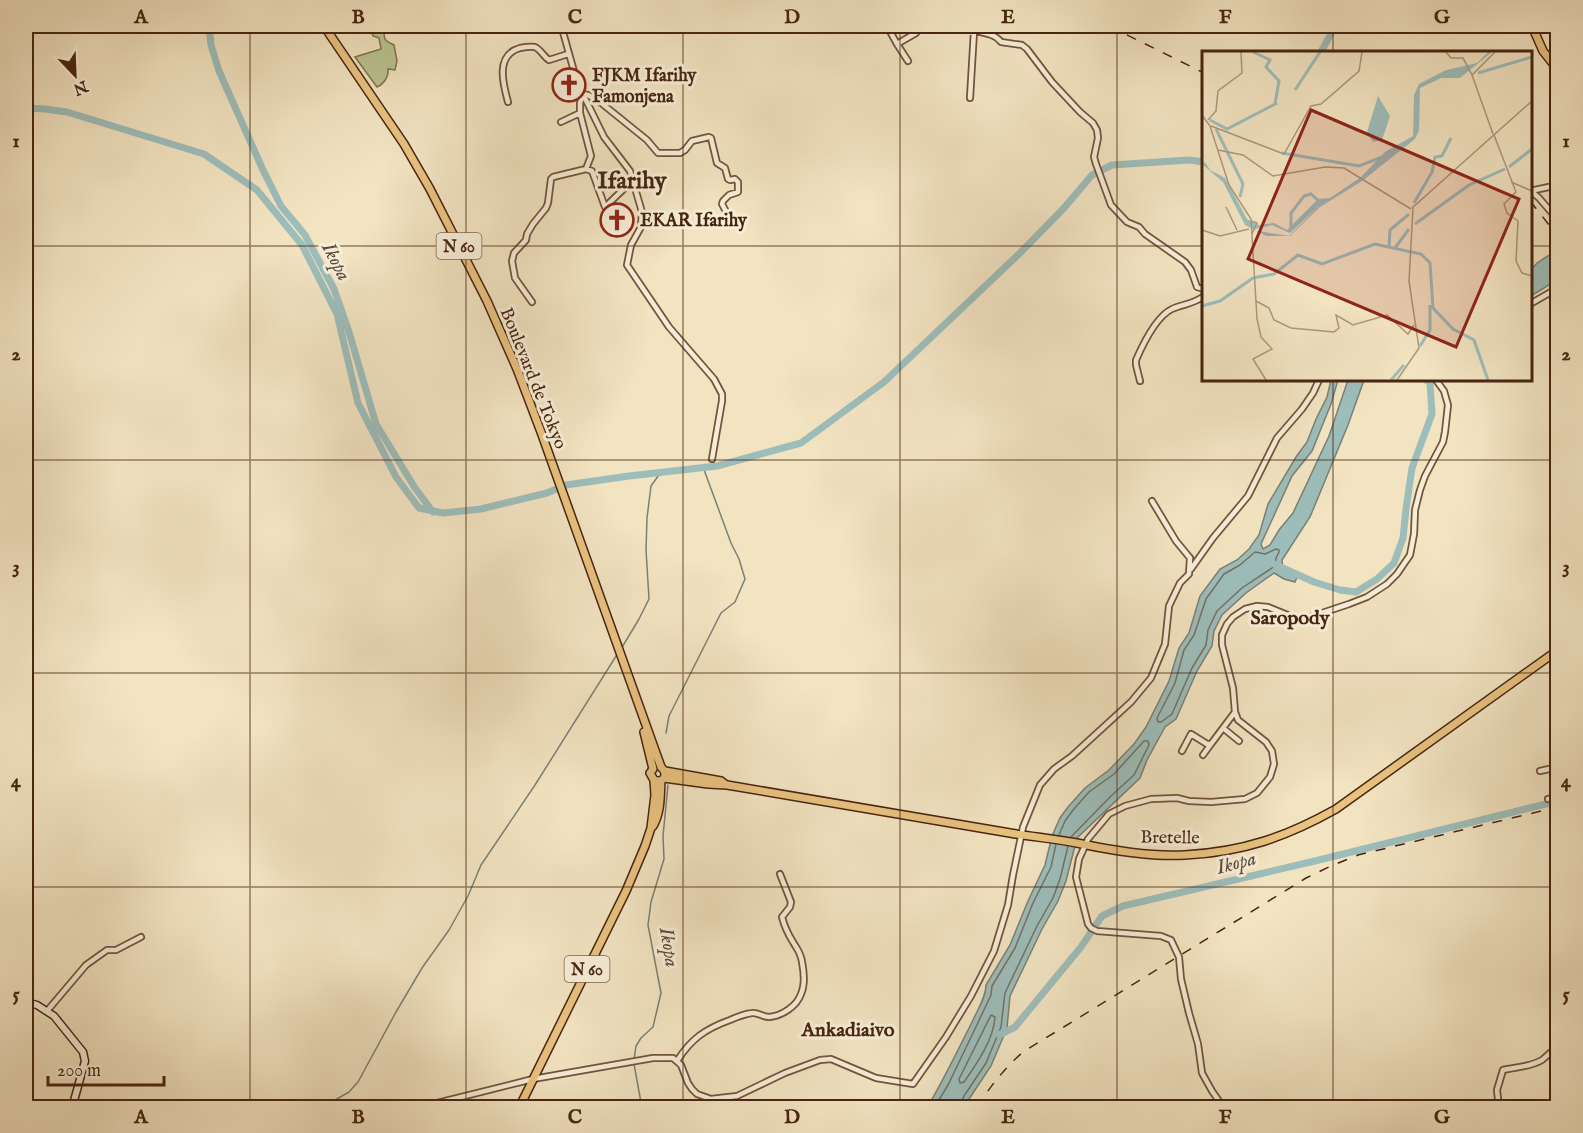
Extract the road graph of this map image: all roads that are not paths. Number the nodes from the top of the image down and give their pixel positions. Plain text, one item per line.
1 (563, 26) edge
2 (887, 26) edge
3 (958, 26) edge
4 (1532, 26) edge
5 (328, 27) edge
6 (974, 31) junction
7 (915, 33) dead end
8 (897, 44) junction
9 (568, 54) junction
10 (908, 61) dead end
11 (1557, 70) edge
12 (583, 94) junction
13 (970, 98) dead end
14 (508, 102) dead end
15 (580, 113) junction
16 (561, 122) dead end
17 (586, 169) junction
18 (633, 180) junction
19 (1557, 185) edge
20 (1532, 191) edge
21 (1532, 192) edge
22 (1557, 220) edge
23 (731, 221) dead end
24 (1202, 288) edge
25 (1557, 288) edge
26 (1202, 297) edge
27 (532, 302) dead end
28 (1532, 303) edge
29 (1140, 381) dead end
30 (1319, 381) edge
31 (1437, 381) edge
32 (712, 459) dead end
33 (1152, 501) dead end
34 (1190, 558) junction
35 (1557, 651) edge
36 (1235, 712) junction
37 (642, 715) junction
38 (1223, 728) junction
39 (1239, 741) dead end
40 (1211, 744) junction
41 (1182, 751) dead end
42 (1203, 755) dead end
43 (1557, 767) edge
44 (653, 769) junction
45 (1540, 771) dead end
46 (661, 776) junction
47 (1557, 797) edge
48 (1548, 799) dead end
49 (1024, 835) junction
50 (1083, 845) junction
51 (780, 874) dead end
52 (141, 937) dead end
53 (26, 1002) edge
54 (47, 1011) junction
55 (1557, 1048) edge
56 (677, 1062) junction
57 (533, 1079) junction
58 (72, 1107) edge
59 (417, 1107) edge
60 (519, 1107) edge
61 (1224, 1107) edge
62 (1499, 1107) edge

1 - 9 street
2 - 8 street
3 - 6 street
4 - 11 main road
5 - 37 main road, Boulevard de Tokyo / N 60
6 - 13 street
6 - 24 street
7 - 8 street
8 - 10 street
9 - 12 street
9 - 14 street
12 - 15 street
12 - 18 street
12 - 23 street
15 - 16 street
15 - 17 street
17 - 18 street
17 - 27 street
18 - 32 street
19 - 20 street
21 - 22 street
25 - 28 street
26 - 29 street
30 - 34 street
31 - 36 street
33 - 34 street
34 - 49 street
35 - 50 main road, Bretelle
36 - 38 street
36 - 50 street
37 - 44 main road
37 - 46 main road, Boulevard de Tokyo
38 - 39 street
38 - 40 street
40 - 41 street
40 - 42 street
43 - 45 street
44 - 46 main road
44 - 46 main road
46 - 49 main road, Bretelle
46 - 57 main road, Boulevard de Tokyo / N 60
47 - 48 street
49 - 50 main road, Bretelle
49 - 56 street
50 - 61 street
51 - 56 street
52 - 54 street
53 - 54 street
54 - 58 street
55 - 62 street
56 - 57 street
57 - 59 street
57 - 60 main road, Boulevard de Tokyo / N 60

